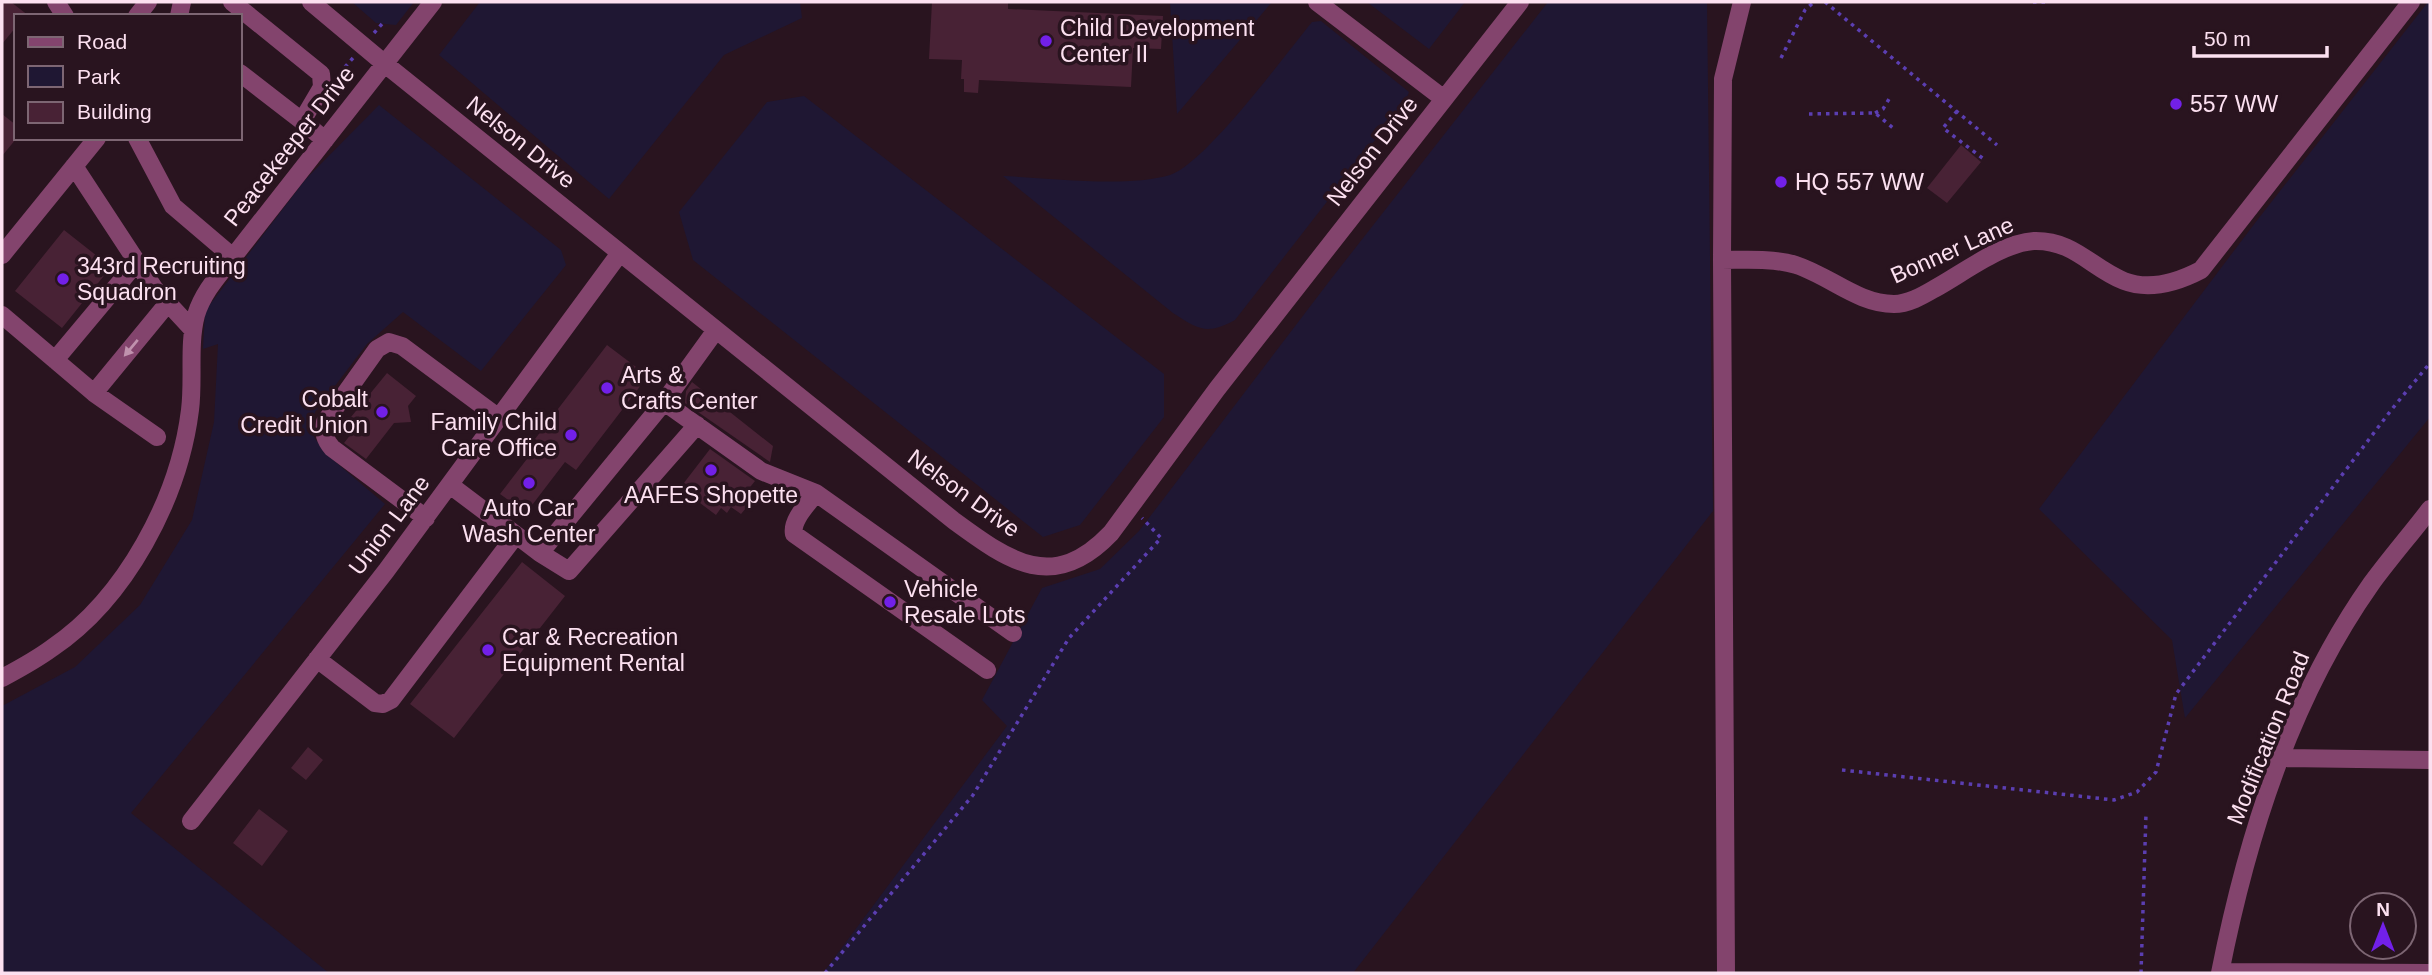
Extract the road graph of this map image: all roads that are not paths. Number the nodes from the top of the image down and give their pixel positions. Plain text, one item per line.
1 (232, 2) edge
2 (311, 2) edge
3 (433, 2) edge
4 (1317, 2) edge
5 (1520, 2) edge
6 (1742, 2) edge
7 (2411, 2) edge
8 (385, 64) junction
9 (242, 74) edge
10 (1444, 99) junction
11 (302, 121) junction
12 (95, 140) edge
13 (138, 140) edge
14 (325, 140) junction
15 (74, 166) junction
16 (621, 253) junction
17 (2, 255) edge
18 (233, 257) junction
19 (1722, 260) junction
20 (137, 262) junction
21 (168, 303) junction
22 (2, 315) edge
23 (194, 330) junction
24 (716, 330) junction
25 (55, 360) junction
26 (94, 393) junction
27 (664, 402) junction
28 (499, 418) junction
29 (697, 425) junction
30 (157, 437) dead end
31 (450, 485) junction
32 (816, 493) junction
33 (2430, 509) edge
34 (426, 518) junction
35 (516, 535) junction
36 (540, 553) junction
37 (1013, 633) dead end
38 (317, 659) junction
39 (987, 670) dead end
40 (2, 678) edge
41 (2281, 758) junction
42 (2430, 760) edge
43 (191, 821) dead end
44 (1726, 973) edge
45 (2220, 973) edge
46 (2430, 973) edge

1 - 11 street
2 - 8 street, Nelson Drive
3 - 8 street, Peacekeeper Drive
4 - 10 street
5 - 10 street, Nelson Drive
6 - 19 street
7 - 19 street, Bonner Lane
8 - 14 street, Peacekeeper Drive
8 - 16 street, Nelson Drive
9 - 11 street
10 - 24 street, Nelson Drive
11 - 14 street
12 - 15 street
13 - 18 street
14 - 18 street, Peacekeeper Drive
15 - 17 street
15 - 20 street
16 - 24 street, Nelson Drive
16 - 28 street, Union Lane
18 - 23 street, Peacekeeper Drive
19 - 44 street
20 - 21 street
20 - 25 street
21 - 23 street
21 -> 26 street
22 - 25 street
23 - 40 street, Peacekeeper Drive
24 - 27 street
25 - 26 street
26 - 30 street
27 - 29 street
27 - 36 street
28 - 31 street, Union Lane
28 - 34 street
29 - 32 street
29 - 36 street
31 - 34 street, Union Lane
31 - 35 street
32 - 37 street
32 - 39 street
33 - 41 street, Modification Road
34 - 38 street, Union Lane
35 - 36 street
35 - 38 street
38 - 43 street, Union Lane
41 - 42 street
41 - 45 street, Modification Road
45 - 46 street

